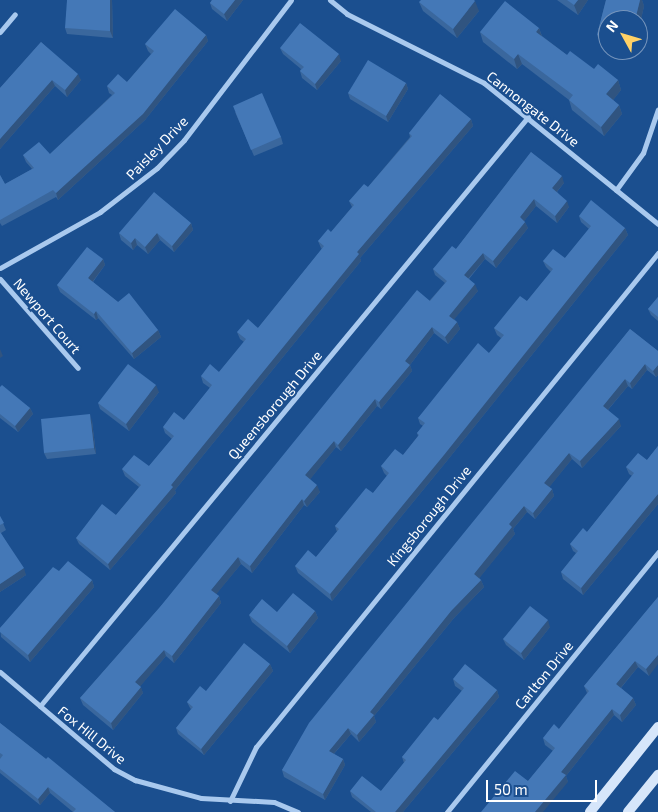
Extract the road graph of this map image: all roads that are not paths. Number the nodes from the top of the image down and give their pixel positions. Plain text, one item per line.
1 (291, 0) edge
2 (330, 0) edge
3 (15, 14) dead end
4 (0, 32) edge
5 (658, 109) edge
6 (528, 117) junction
7 (616, 190) junction
8 (658, 224) edge
9 (658, 253) edge
10 (0, 268) edge
11 (0, 279) edge
12 (78, 368) dead end
13 (658, 552) edge
14 (0, 672) edge
15 (40, 706) junction
16 (658, 727) edge
17 (658, 775) edge
18 (230, 802) junction
19 (298, 812) edge
20 (447, 812) edge
21 (590, 812) edge
22 (628, 812) edge

1 - 10 street, Paisley Drive
2 - 6 street, Cannongate Drive
3 - 4 street
5 - 7 street
6 - 7 street, Cannongate Drive
6 - 15 street, Queensborough Drive
7 - 8 street, Cannongate Drive
9 - 18 street, Kingsborough Drive
11 - 12 street, Newport Court
13 - 20 street, Carlton Drive
14 - 15 street, Fox Hill Drive
15 - 18 street, Fox Hill Drive
16 - 21 main road
17 - 22 main road
18 - 19 street, Fox Hill Drive

